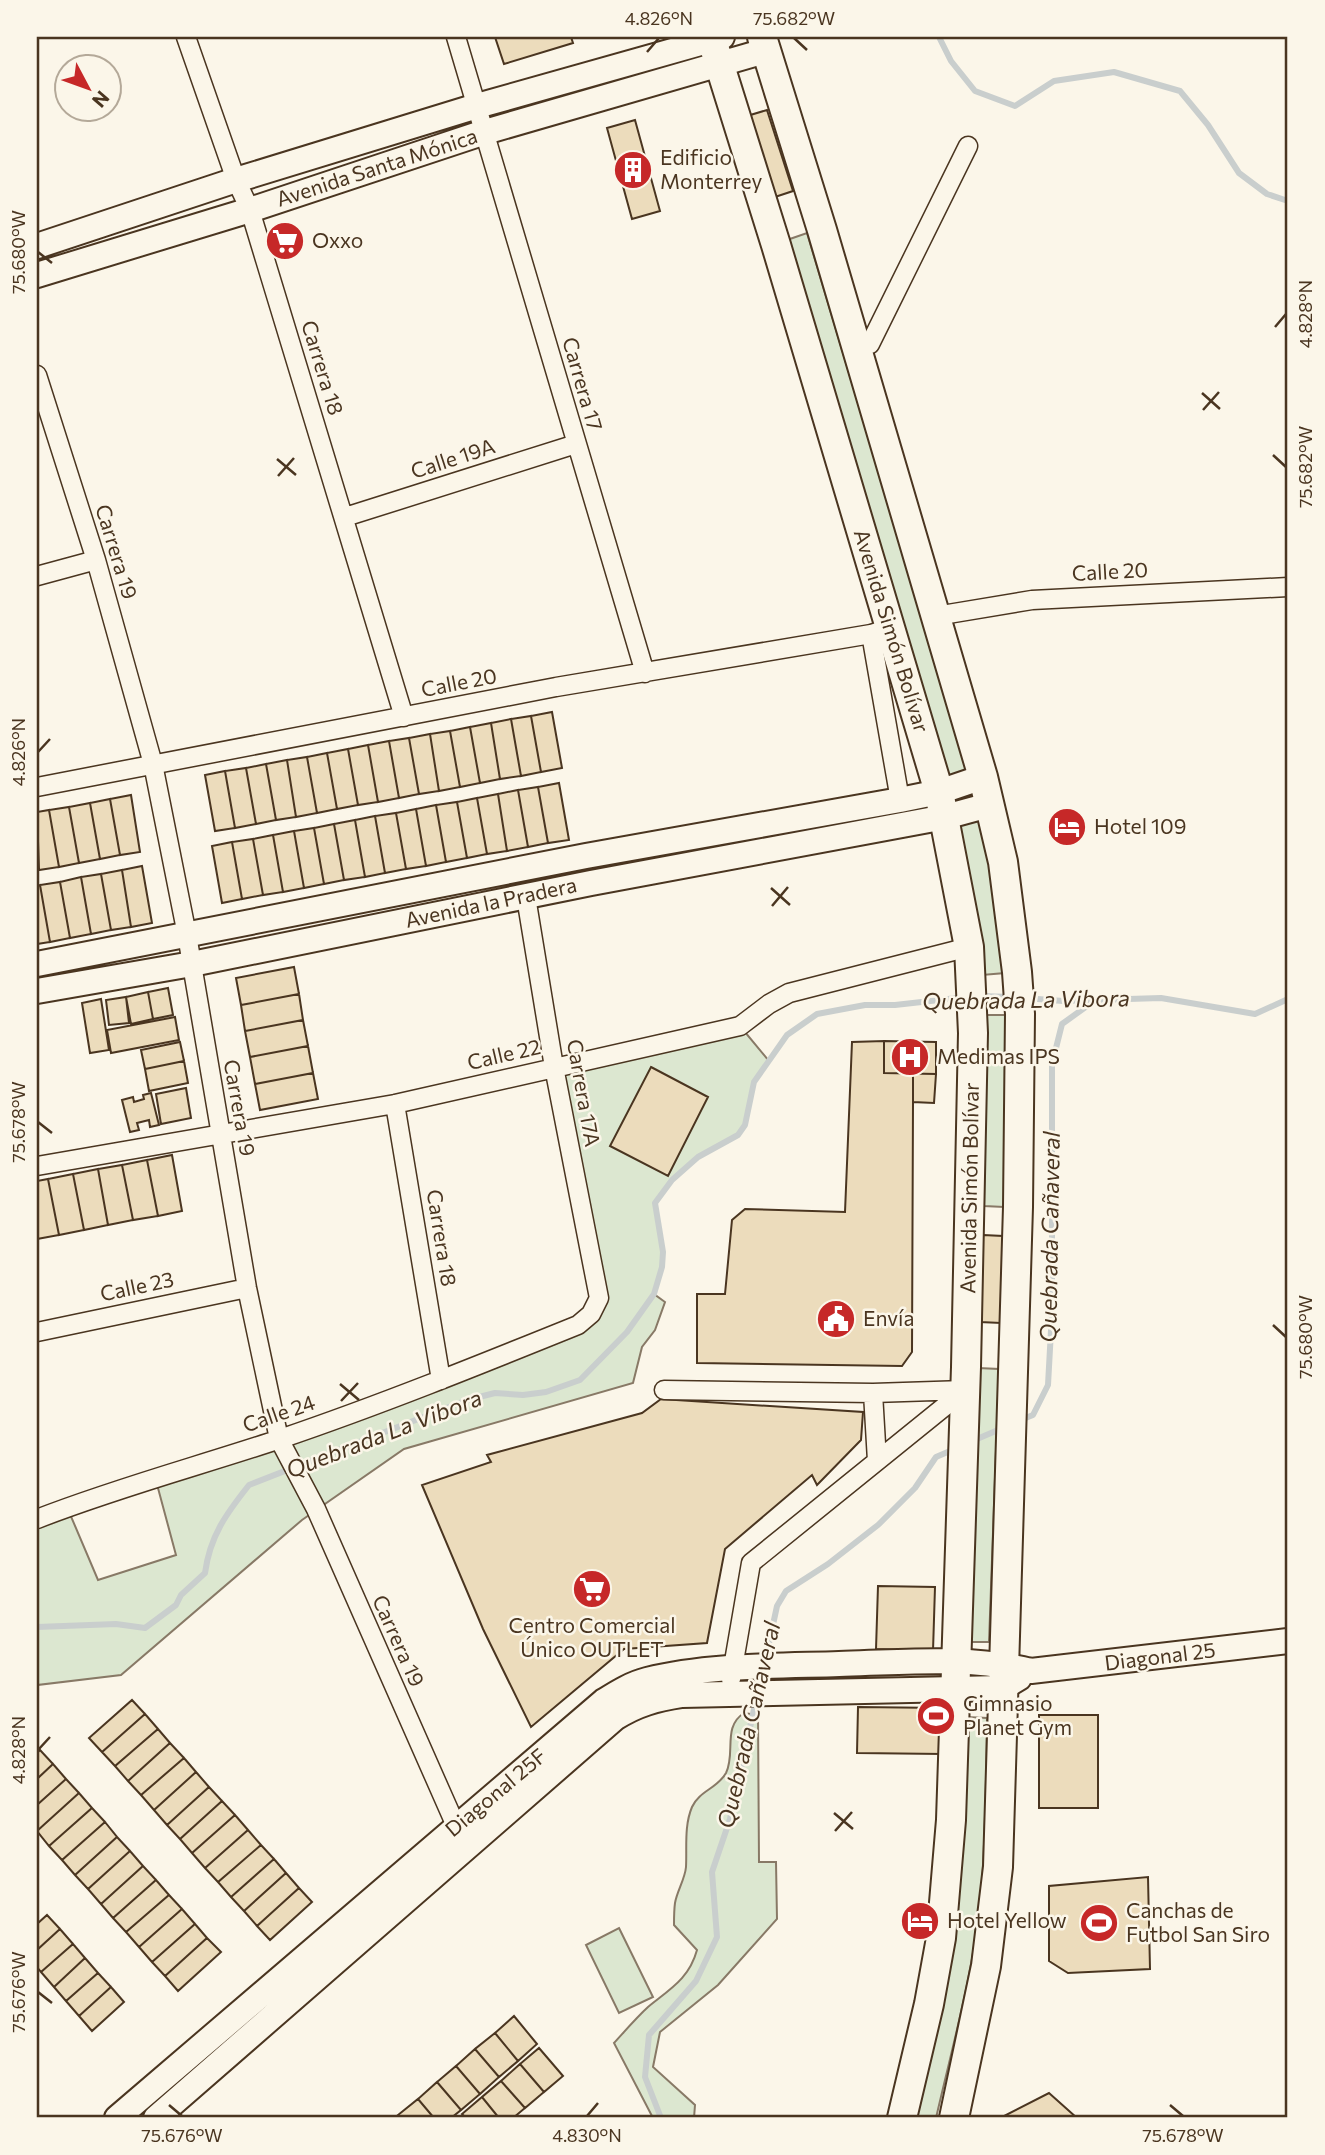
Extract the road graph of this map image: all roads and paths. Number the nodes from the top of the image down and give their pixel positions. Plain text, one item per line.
1 (186, 37) edge
2 (456, 37) edge
3 (716, 44) edge
4 (763, 44) edge
5 (477, 106) junction
6 (485, 132) junction
7 (968, 146) dead end
8 (236, 180) junction
9 (250, 210) junction
10 (37, 246) edge
11 (37, 275) edge
12 (855, 347) junction
13 (37, 375) edge
14 (576, 444) junction
15 (345, 517) junction
16 (96, 560) junction
17 (37, 576) edge
18 (1288, 587) edge
19 (936, 616) junction
20 (880, 631) junction
21 (645, 673) junction
22 (404, 717) junction
23 (153, 764) junction
24 (983, 776) junction
25 (37, 787) edge
26 (900, 800) junction
27 (942, 804) junction
28 (989, 805) junction
29 (526, 897) junction
30 (187, 935) junction
31 (969, 947) junction
32 (37, 964) edge
33 (192, 964) junction
34 (37, 991) edge
35 (554, 1066) junction
36 (395, 1104) junction
37 (221, 1133) junction
38 (37, 1166) edge
39 (247, 1288) junction
40 (599, 1298) joint
41 (37, 1332) edge
42 (441, 1380) junction
43 (664, 1390) dead end
44 (873, 1393) junction
45 (965, 1403) junction
46 (279, 1439) junction
47 (877, 1461) junction
48 (37, 1518) edge
49 (1288, 1641) edge
50 (955, 1675) junction
51 (1002, 1676) junction
52 (738, 1681) junction
53 (463, 1835) junction
54 (117, 2118) edge
55 (156, 2118) edge
56 (902, 2118) edge
57 (954, 2118) edge

1 - 8 street, Carrera 18
2 - 5 street, Carrera 17
3 - 4 street
3 - 5 street, Avenida Santa Mónica
3 - 6 street, Avenida Santa Mónica
3 - 20 main road, Avenida Simón Bolívar
4 - 12 main road
5 - 6 street, Carrera 17
5 - 8 street, Avenida Santa Mónica
6 - 9 street, Avenida Santa Mónica
6 - 14 street, Carrera 17
7 - 12 street
8 - 9 street, Carrera 18
8 - 10 street, Avenida Santa Mónica
9 - 11 street, Avenida Santa Mónica
9 - 15 street, Carrera 18
12 - 19 main road
13 - 16 street, Carrera 19
14 - 15 street, Calle 19A
14 - 21 street, Carrera 17
15 - 22 street, Carrera 18
16 - 17 street
16 - 23 street, Carrera 19
18 - 19 street, Calle 20
19 - 24 main road
20 - 21 street, Calle 20
20 - 26 street
20 - 27 main road, Avenida Simón Bolívar
21 - 22 street, Calle 20
22 - 23 street, Calle 20
23 - 25 street, Calle 20
23 - 30 street, Carrera 19
24 - 27 street
24 - 28 main road
26 - 27 street, Avenida la Pradera
26 - 30 street, Avenida la Pradera
27 - 28 street
27 - 29 street, Avenida la Pradera
27 - 31 main road, Avenida Simón Bolívar
28 - 51 main road
29 - 33 street, Avenida la Pradera
29 - 35 street, Carrera 17A
30 - 32 street, Avenida la Pradera
30 - 33 street, Carrera 19
31 - 35 street, Calle 22
31 - 45 main road, Avenida Simón Bolívar
33 - 34 street, Avenida la Pradera
33 - 37 street, Carrera 19
35 - 36 street, Calle 22
35 - 40 street, Carrera 17A
36 - 37 street, Calle 22
36 - 42 street, Carrera 18
37 - 38 street, Calle 22
37 - 39 street, Carrera 19
39 - 41 street, Calle 23
39 - 46 street, Carrera 19
40 - 42 street, Calle 24
42 - 46 street, Calle 24
43 - 44 street
44 - 45 street
44 - 47 street
45 - 47 street
45 - 50 main road, Avenida Simón Bolívar
46 - 48 street, Calle 24
46 - 53 street, Carrera 19
47 - 52 street
49 - 51 street, Diagonal 25
50 - 51 street
50 - 52 street, Diagonal 25F
50 - 52 street, Diagonal 25F
50 - 56 main road, Avenida Simón Bolívar
51 - 57 main road
52 - 53 street, Diagonal 25F
53 - 54 street, Diagonal 25F
53 - 55 street, Diagonal 25F

